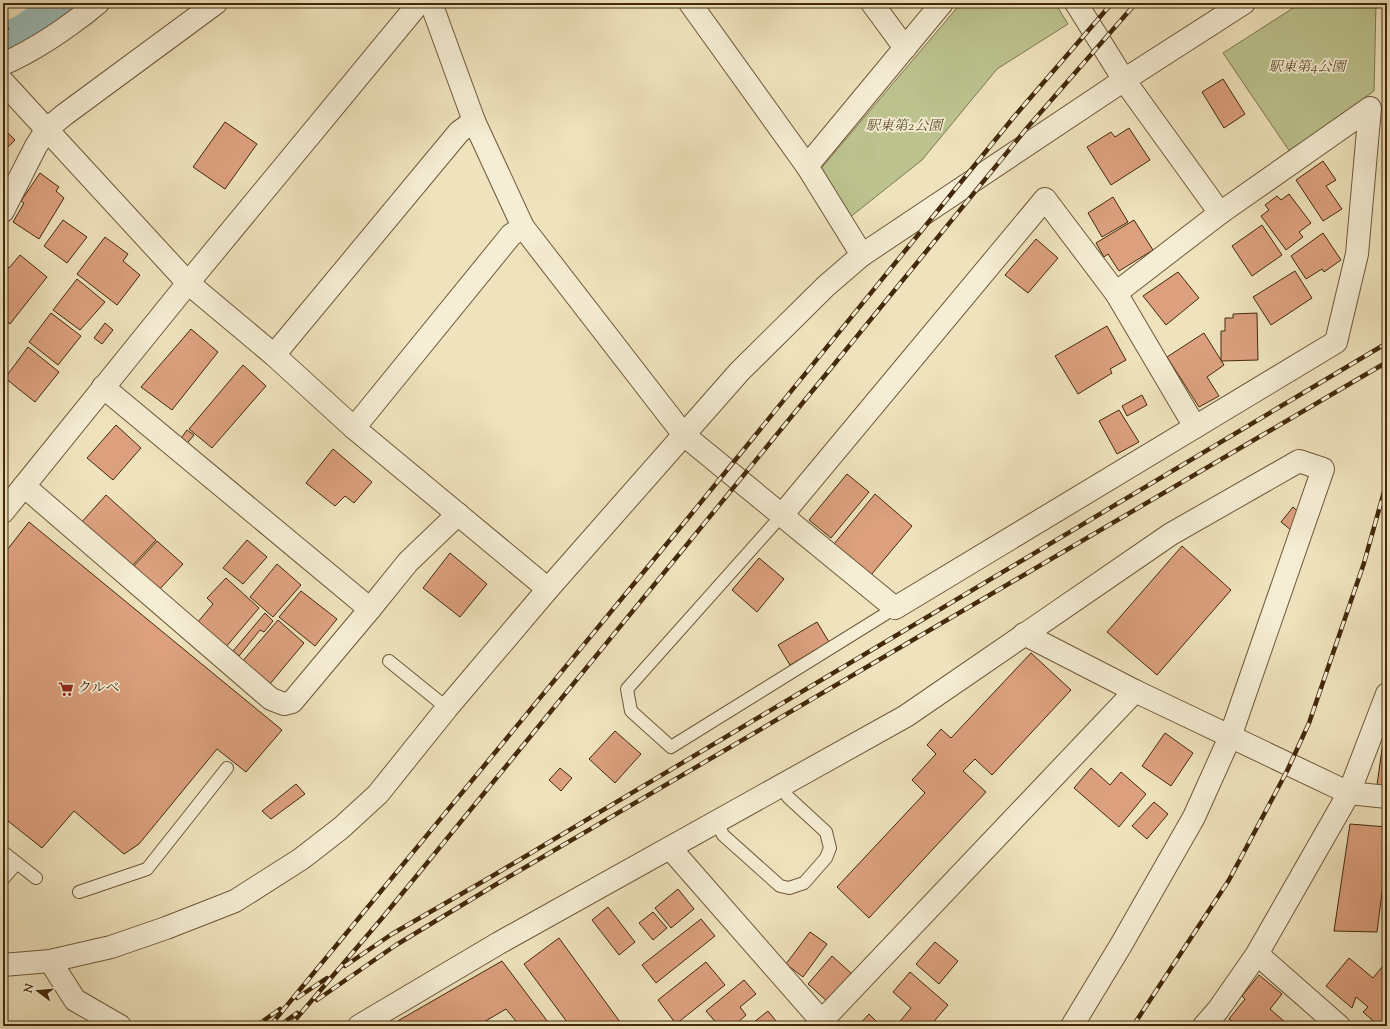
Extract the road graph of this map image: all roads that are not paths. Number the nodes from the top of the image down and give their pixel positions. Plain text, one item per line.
1 (98, 3) edge
2 (216, 3) edge
3 (419, 3) edge
4 (431, 3) edge
5 (690, 3) edge
6 (872, 3) edge
7 (942, 3) edge
8 (1244, 3) edge
9 (1085, 8) edge
10 (905, 48) junction
11 (3, 64) edge
12 (1124, 80) junction
13 (3, 82) edge
14 (474, 121) junction
15 (47, 129) junction
16 (807, 166) junction
17 (3, 211) edge
18 (1220, 213) junction
19 (523, 227) junction
20 (862, 255) junction
21 (188, 283) junction
22 (1116, 293) junction
23 (274, 355) junction
24 (103, 387) junction
25 (1195, 427) junction
26 (354, 428) junction
27 (684, 435) junction
28 (24, 486) junction
29 (3, 512) edge
30 (458, 514) junction
31 (782, 515) junction
32 (548, 589) junction
33 (895, 608) junction
34 (370, 609) junction
35 (1024, 634) junction
36 (389, 661) dead end
37 (1135, 691) junction
38 (1387, 694) edge
39 (447, 708) junction
40 (1230, 737) junction
41 (227, 768) dead end
42 (782, 785) junction
43 (1349, 793) junction
44 (1387, 797) edge
45 (717, 822) junction
46 (670, 848) junction
47 (3, 852) edge
48 (18, 863) junction
49 (36, 878) dead end
50 (3, 879) edge
51 (79, 892) dead end
52 (1258, 954) junction
53 (50, 961) junction
54 (3, 965) edge
55 (822, 1025) edge
56 (120, 1026) edge
57 (359, 1026) edge
58 (1072, 1026) edge
59 (1204, 1026) edge
60 (1339, 1026) edge

1 - 11 street
2 - 15 street
3 - 21 street
4 - 14 street
5 - 16 street
6 - 10 street
7 - 10 street
8 - 12 street
9 - 12 street
10 - 16 street
12 - 18 street
12 - 20 street
13 - 15 street
14 - 19 street
14 - 23 street
15 - 17 street
15 - 21 street
16 - 20 street
18 - 22 street
18 - 25 street
19 - 26 street
19 - 27 street
20 - 27 street
21 - 23 street
21 - 24 street
22 - 25 street
22 - 31 street
23 - 26 street
24 - 28 street
24 - 34 street
25 - 33 street
26 - 30 street
27 - 31 street
27 - 32 street
28 - 29 street
28 - 34 street
30 - 32 street
30 - 34 street
31 - 33 street
31 - 33 lane
32 - 39 street
35 - 37 street
35 - 40 street
35 - 42 street
36 - 39 lane
37 - 40 street
37 - 55 street
38 - 43 street
39 - 53 street
40 - 43 street
40 - 58 street
41 - 51 lane
42 - 45 street
42 - 45 lane
43 - 44 street
43 - 52 street
45 - 46 street
46 - 55 street
46 - 57 street
47 - 48 lane
48 - 49 lane
48 - 50 lane
52 - 59 street
52 - 60 street
53 - 54 street
53 - 56 street

